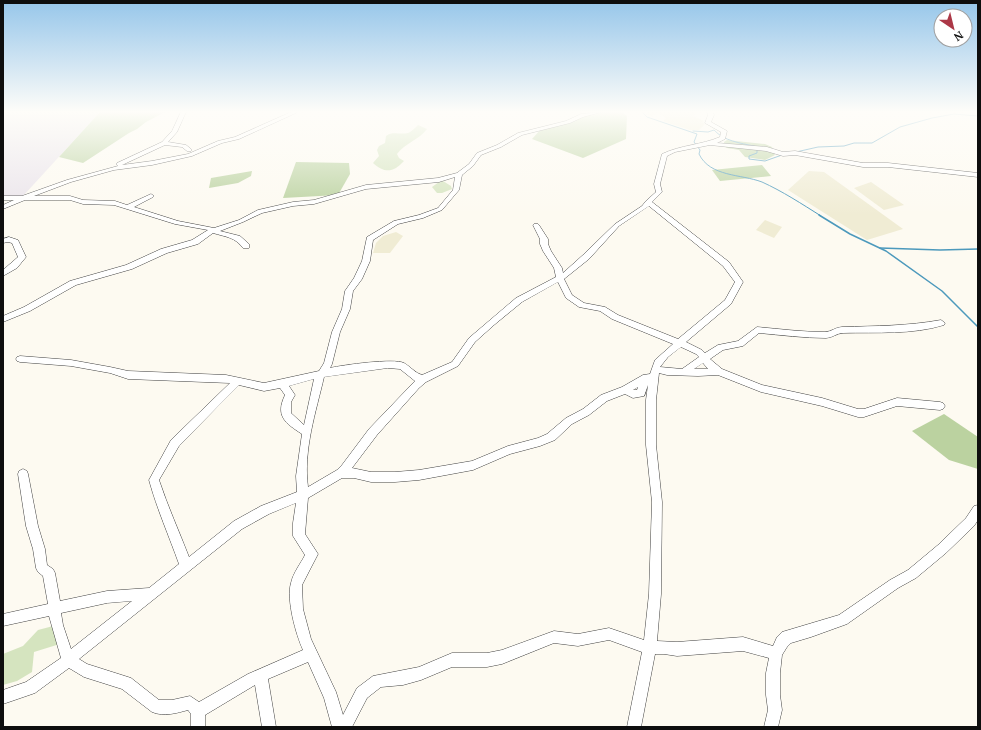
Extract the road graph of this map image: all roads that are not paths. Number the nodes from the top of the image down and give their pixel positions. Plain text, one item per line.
1 (158, 146) edge
2 (184, 146) edge
3 (211, 146) edge
4 (499, 146) edge
5 (698, 146) edge
6 (730, 146) edge
7 (165, 161) junction
8 (113, 168) junction
9 (459, 174) junction
10 (978, 175) edge
11 (151, 196) dead end
12 (26, 197) junction
13 (3, 198) edge
14 (648, 202) junction
15 (3, 207) edge
16 (128, 207) junction
17 (536, 226) dead end
18 (212, 231) junction
19 (3, 241) edge
20 (246, 246) dead end
21 (3, 274) edge
22 (560, 278) junction
23 (3, 319) edge
24 (941, 323) dead end
25 (679, 343) junction
26 (705, 357) junction
27 (20, 359) dead end
28 (719, 371) junction
29 (684, 372) junction
30 (321, 374) junction
31 (651, 374) junction
32 (423, 379) junction
33 (237, 382) junction
34 (282, 383) junction
35 (940, 406) dead end
36 (307, 432) junction
37 (341, 473) junction
38 (23, 474) dead end
39 (303, 495) junction
40 (978, 510) edge
41 (186, 566) junction
42 (150, 594) junction
43 (54, 608) junction
44 (3, 620) edge
45 (649, 648) junction
46 (311, 654) junction
47 (776, 654) junction
48 (68, 660) junction
49 (261, 675) junction
50 (3, 697) edge
51 (198, 711) junction
52 (198, 727) edge
53 (269, 727) edge
54 (339, 727) edge
55 (344, 727) edge
56 (634, 727) edge
57 (771, 727) edge

1 - 8 street
2 - 7 street
3 - 7 street
4 - 9 street
5 - 14 street
6 - 10 street
7 - 8 street
8 - 12 street
9 - 18 street
9 - 30 street
11 - 16 street
12 - 13 street
12 - 15 street
12 - 16 street
14 - 22 street
14 - 25 street
16 - 18 street
17 - 22 street
18 - 20 street
18 - 23 street
19 - 21 street
22 - 25 street
22 - 32 street
24 - 26 street
25 - 26 street
25 - 31 street
26 - 28 street
26 - 29 street
27 - 33 street
28 - 29 street
28 - 35 street
29 - 31 street
30 - 32 street
30 - 34 street
30 - 36 street
31 - 37 street
31 - 45 street
32 - 37 street
33 - 34 street
33 - 41 street
34 - 36 street
36 - 39 street
37 - 39 street
38 - 43 street
39 - 41 street
39 - 46 street
40 - 47 street
41 - 42 street
42 - 43 street
42 - 48 street
43 - 44 street
43 - 48 street
45 - 47 street
45 - 55 street
45 - 56 street
46 - 49 street
46 - 54 street
47 - 57 street
48 - 50 street
48 - 51 street
49 - 51 street
49 - 53 street
51 - 52 street

